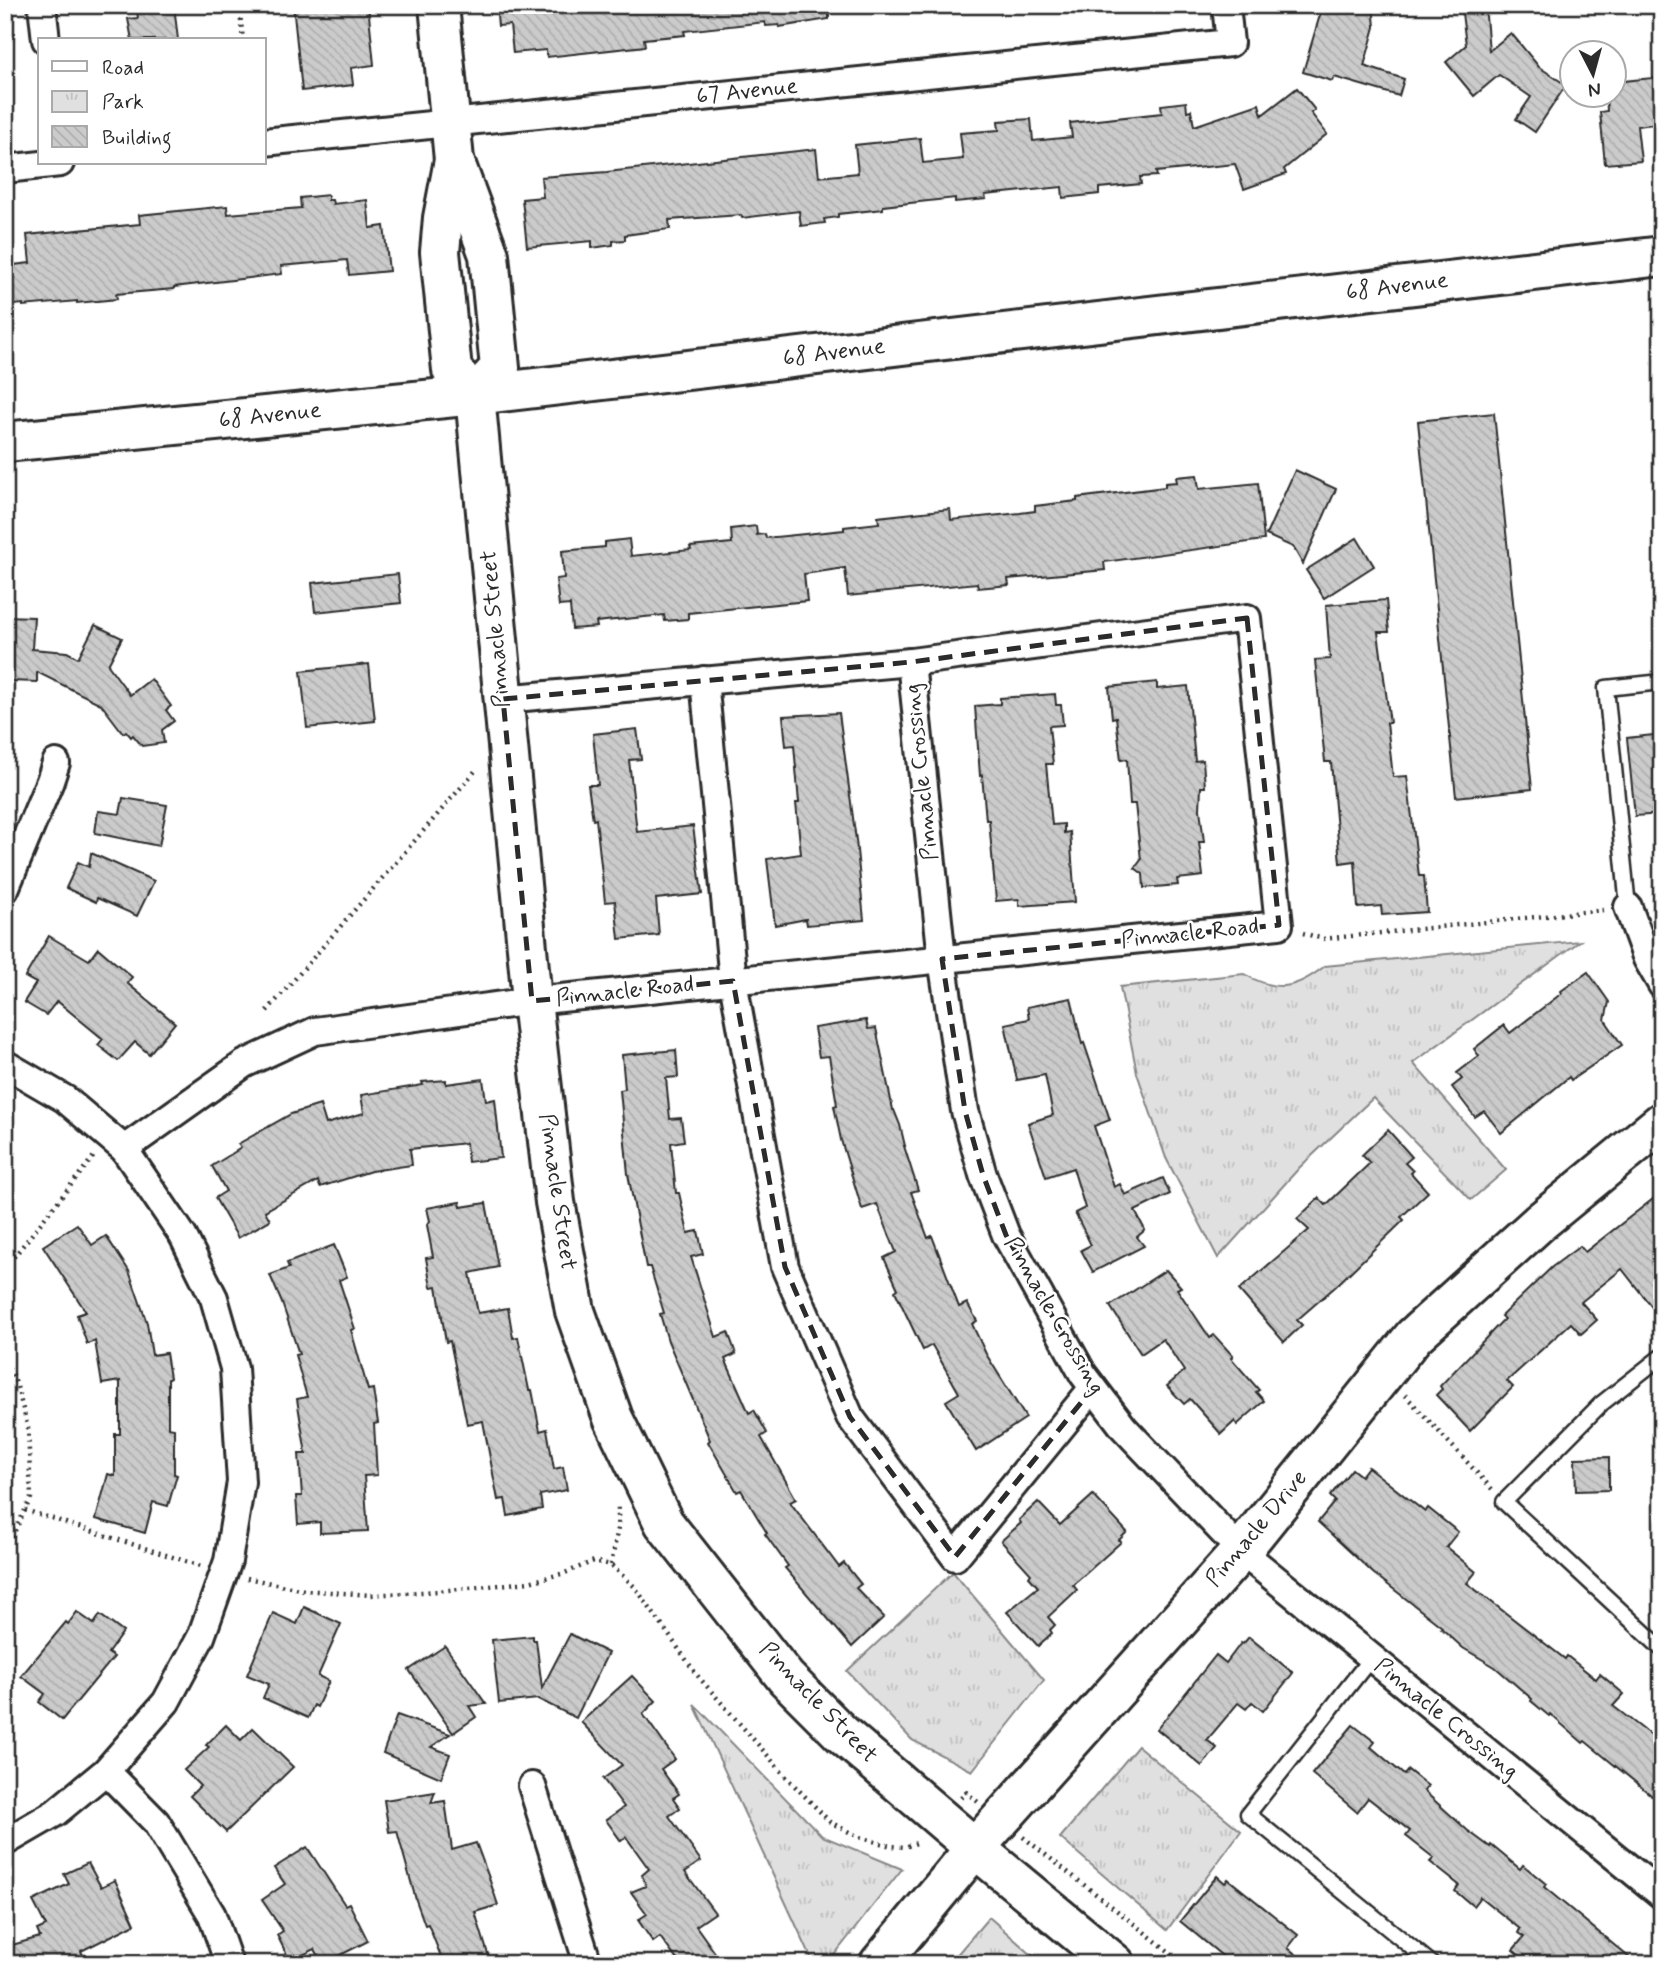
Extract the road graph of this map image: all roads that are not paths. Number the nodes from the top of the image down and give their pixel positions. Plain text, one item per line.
1 (42, 5) edge
2 (439, 5) edge
3 (1226, 5) edge
4 (46, 38) edge
5 (266, 142) edge
6 (451, 142) junction
7 (50, 164) edge
8 (5, 169) edge
9 (1662, 256) edge
10 (475, 395) junction
11 (5, 442) edge
12 (911, 662) junction
13 (704, 680) junction
14 (1662, 682) edge
15 (503, 699) junction
16 (55, 763) dead end
17 (5, 889) edge
18 (1628, 907) joint
19 (942, 959) junction
20 (733, 981) junction
21 (1662, 985) edge
22 (532, 1001) junction
23 (5, 1064) edge
24 (1662, 1122) edge
25 (124, 1149) junction
26 (1662, 1356) edge
27 (1093, 1388) junction
28 (1241, 1551) junction
29 (1662, 1649) edge
30 (1371, 1658) junction
31 (106, 1771) junction
32 (532, 1786) dead end
33 (5, 1842) edge
34 (975, 1848) junction
35 (1662, 1895) edge
36 (229, 1964) edge
37 (588, 1964) edge
38 (879, 1964) edge
39 (1115, 1964) edge
40 (1432, 1964) edge

1 - 4 street
2 - 6 street
3 - 6 street, 67 Avenue
5 - 6 street, 67 Avenue
6 - 10 street
7 - 8 street
9 - 10 street, 68 Avenue
10 - 11 street, 68 Avenue
10 - 15 street, Pinnacle Street
12 - 13 street, Pinnacle Road
12 - 19 street, Pinnacle Crossing
12 - 19 street, Pinnacle Road
13 - 15 street, Pinnacle Road
13 - 20 street
14 - 18 lane
15 - 22 street, Pinnacle Street
16 - 17 street
18 - 21 street
19 - 20 street, Pinnacle Road
19 - 27 street, Pinnacle Crossing
20 - 22 street, Pinnacle Road
20 - 27 street
22 - 25 street, Pinnacle Road
22 - 34 street, Pinnacle Street
23 - 25 street
24 - 28 street, Pinnacle Drive
25 - 31 street
26 - 29 lane
27 - 28 street, Pinnacle Crossing
28 - 30 street, Pinnacle Crossing
28 - 34 street, Pinnacle Drive
30 - 35 street, Pinnacle Crossing
30 - 40 lane
31 - 33 street
31 - 36 street
32 - 37 street
34 - 38 street, Pinnacle Drive
34 - 39 street, Pinnacle Street

